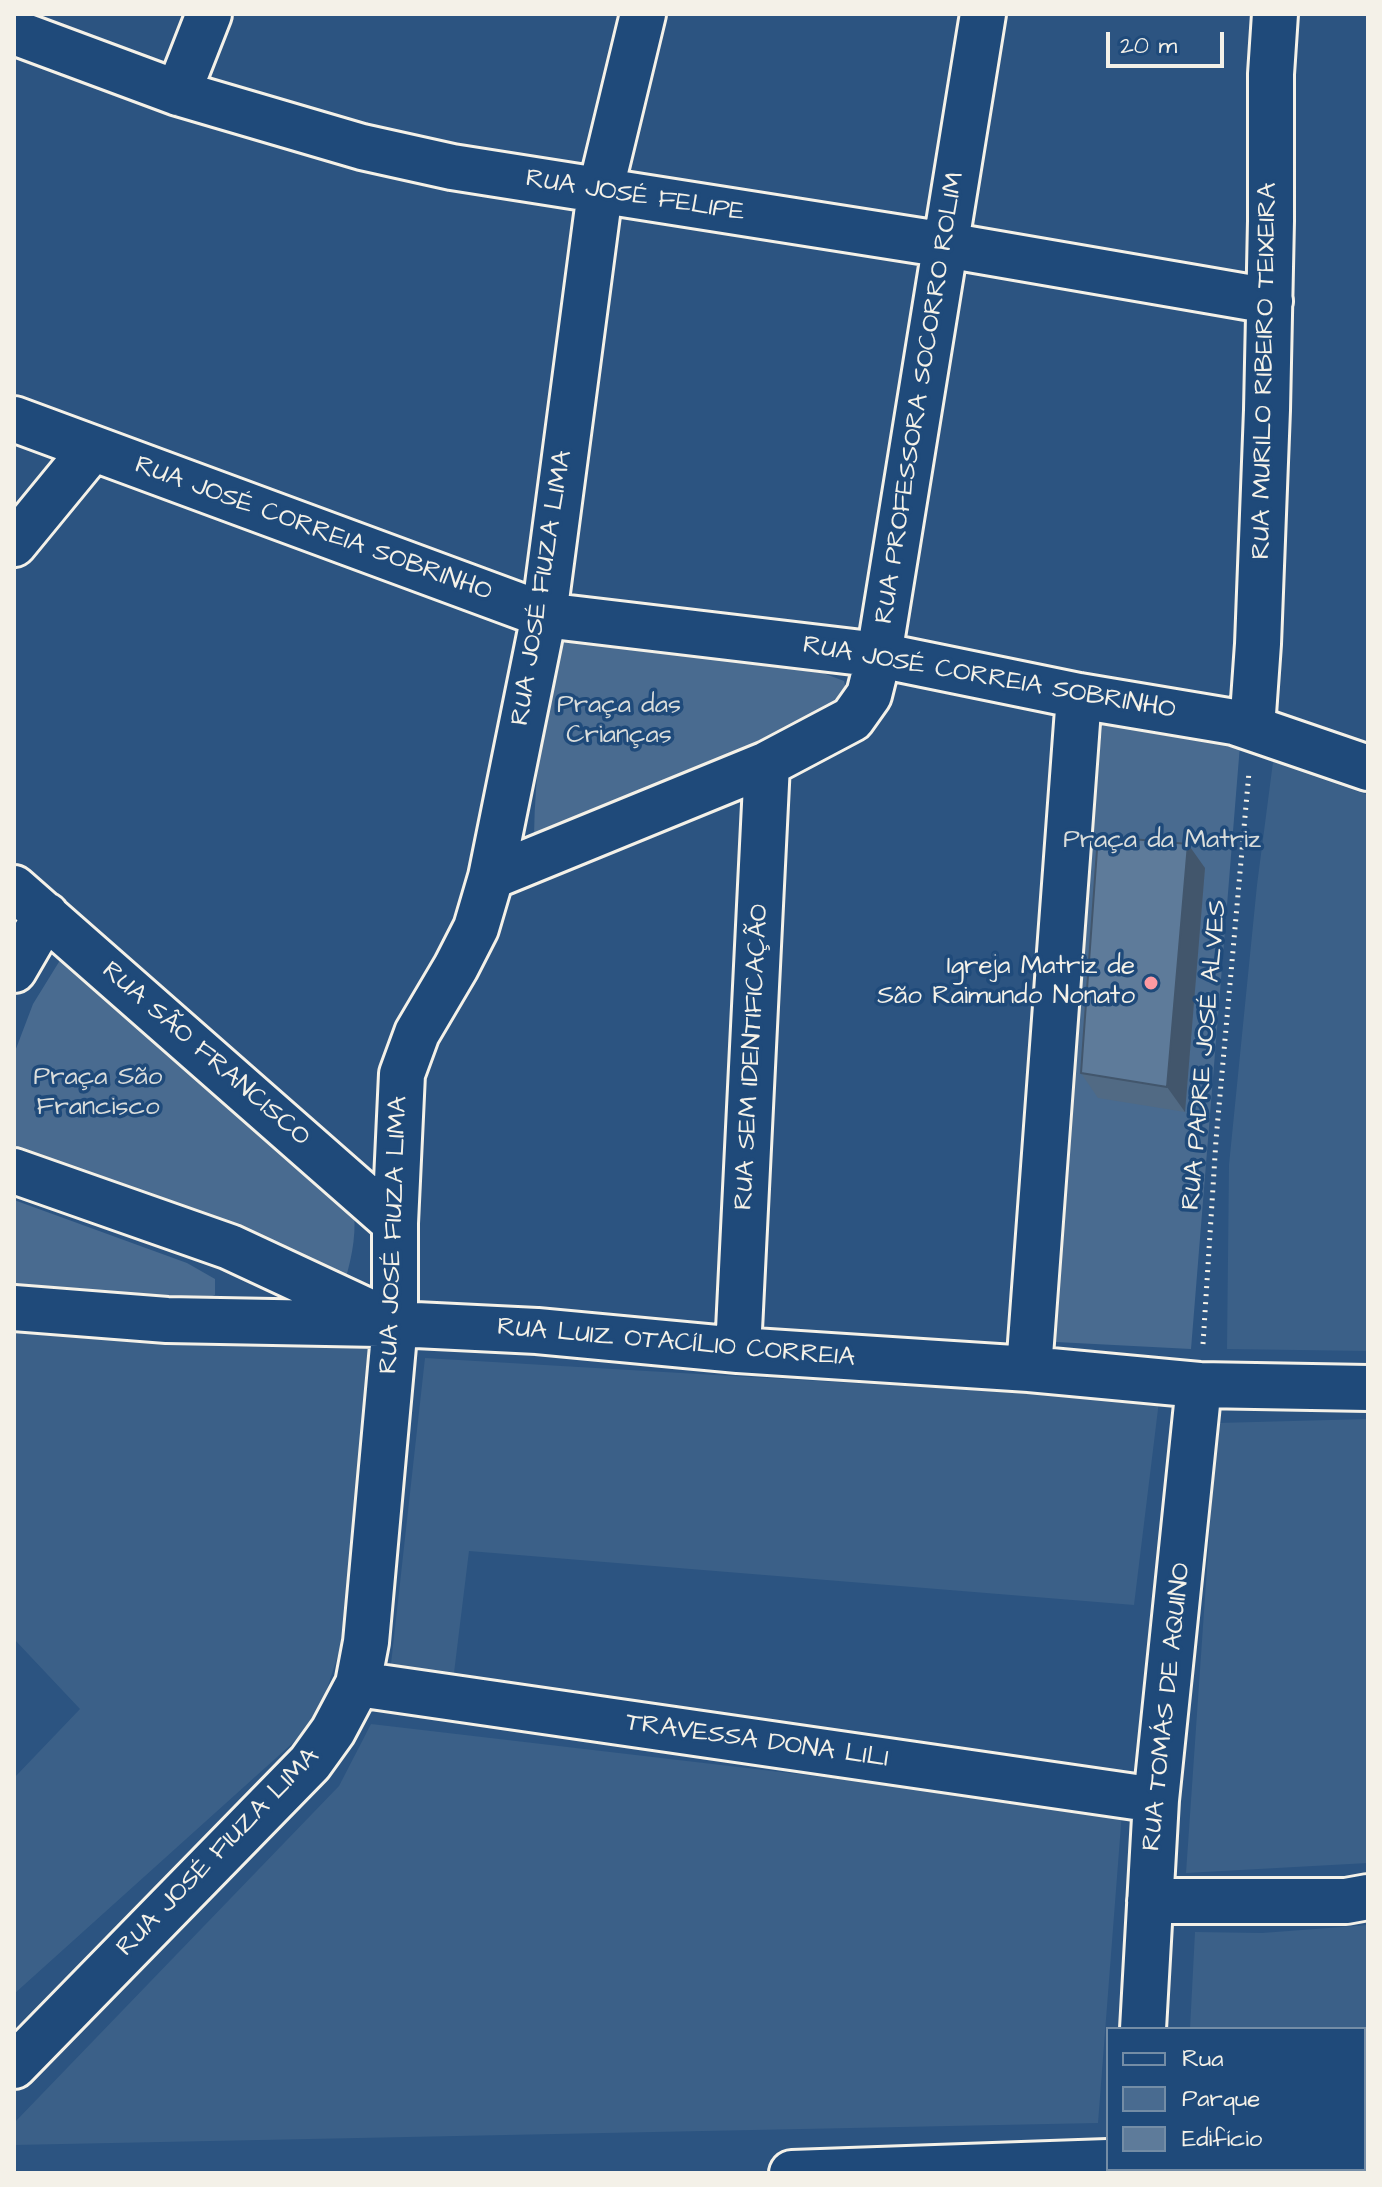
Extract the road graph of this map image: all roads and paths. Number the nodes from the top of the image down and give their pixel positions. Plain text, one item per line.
1 (209, 14) edge
2 (643, 14) edge
3 (983, 14) edge
4 (1275, 14) edge
5 (14, 32) edge
6 (178, 93) junction
7 (600, 192) junction
8 (946, 245) junction
9 (1270, 301) junction
10 (14, 419) edge
11 (92, 449) junction
12 (14, 544) edge
13 (544, 615) junction
14 (879, 655) junction
15 (1079, 696) junction
16 (1252, 728) junction
17 (767, 764) junction
18 (1368, 768) edge
19 (491, 877) junction
20 (30, 902) edge
21 (14, 970) edge
22 (14, 1171) edge
23 (395, 1223) junction
24 (14, 1308) edge
25 (395, 1324) junction
26 (738, 1350) junction
27 (1029, 1369) junction
28 (1199, 1385) junction
29 (1368, 1388) edge
30 (358, 1684) junction
31 (1156, 1800) junction
32 (1368, 1897) edge
33 (1150, 1901) junction
34 (1143, 2027) edge
35 (14, 2066) edge
36 (1106, 2162) edge
37 (792, 2173) edge

1 - 6 street
2 - 7 street, RUA JOSÉ FIUZA LIMA
3 - 8 street, RUA PROFESSORA SOCORRO ROLIM
4 - 9 street, RUA MURILO RIBEIRO TEIXEIRA
5 - 6 street, RUA JOSÉ FELIPE
6 - 7 street, RUA JOSÉ FELIPE
7 - 8 street, RUA JOSÉ FELIPE
7 - 13 street, RUA JOSÉ FIUZA LIMA
8 - 9 street, RUA JOSÉ FELIPE
8 - 14 street, RUA PROFESSORA SOCORRO ROLIM
9 - 16 street, RUA MURILO RIBEIRO TEIXEIRA
10 - 11 street, RUA JOSÉ CORREIA SOBRINHO
11 - 12 street
11 - 13 street, RUA JOSÉ CORREIA SOBRINHO
13 - 14 street, RUA JOSÉ CORREIA SOBRINHO
13 - 19 street, RUA JOSÉ FIUZA LIMA
14 - 15 street, RUA JOSÉ CORREIA SOBRINHO
14 - 17 street, RUA PROFESSORA SOCORRO ROLIM
15 - 16 street, RUA JOSÉ CORREIA SOBRINHO
15 - 27 street
16 - 18 street, RUA JOSÉ CORREIA SOBRINHO
16 - 28 path, RUA PADRE JOSÉ ALVES
17 - 19 street, RUA PROFESSORA SOCORRO ROLIM
17 - 26 street, RUA SEM IDENTIFICAÇÃO
19 - 23 street, RUA JOSÉ FIUZA LIMA
20 - 21 street
20 - 23 street, RUA SÃO FRANCISCO
22 - 25 street, RUA LUIZ OTACÍLIO CORREIA
23 - 25 street, RUA JOSÉ FIUZA LIMA
24 - 25 street
25 - 26 street, RUA LUIZ OTACÍLIO CORREIA
25 - 30 street, RUA JOSÉ FIUZA LIMA
26 - 27 street, RUA LUIZ OTACÍLIO CORREIA
27 - 28 street, RUA LUIZ OTACÍLIO CORREIA
28 - 29 street, RUA LUIZ OTACÍLIO CORREIA
28 - 31 street, RUA TOMÁS DE AQUINO
30 - 31 street, TRAVESSA DONA LILI
30 - 35 street, RUA JOSÉ FIUZA LIMA
31 - 33 street, RUA TOMÁS DE AQUINO
32 - 33 street
33 - 34 street, RUA TOMÁS DE AQUINO
36 - 37 street

